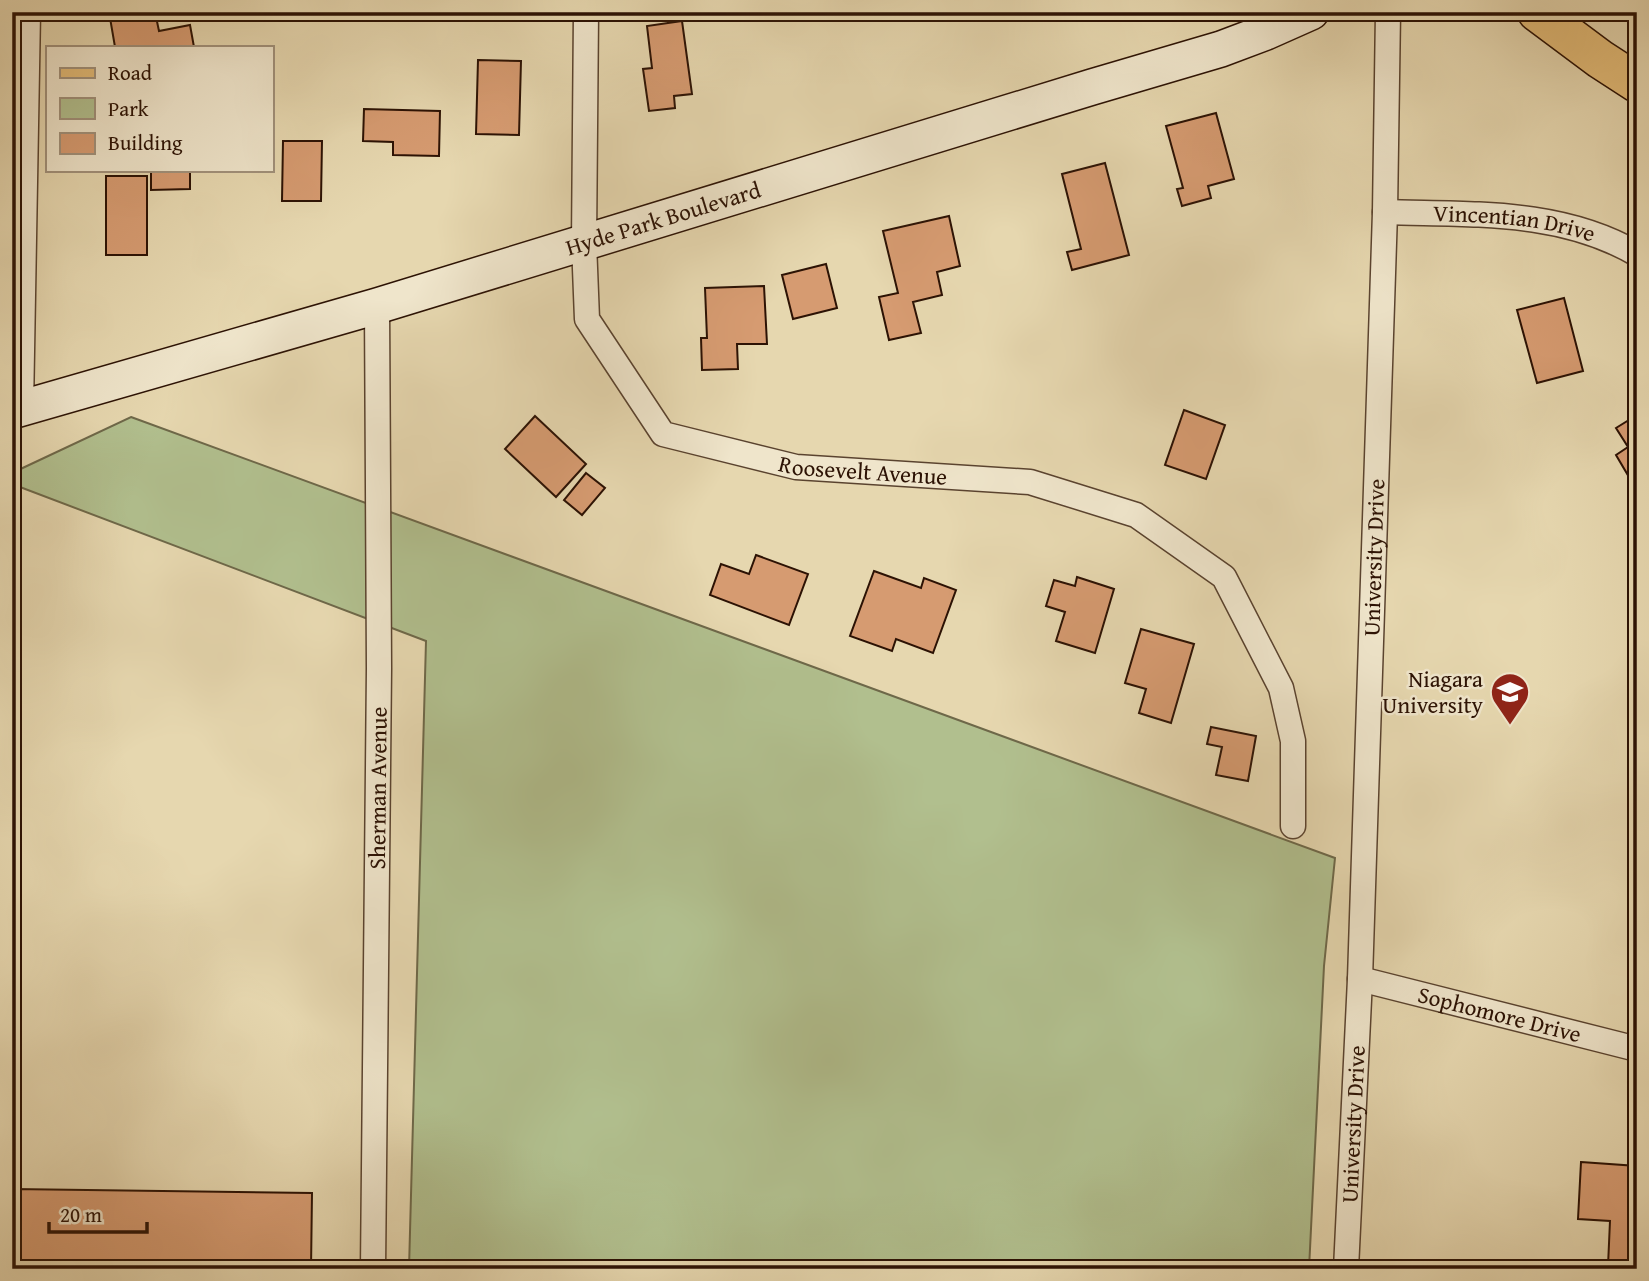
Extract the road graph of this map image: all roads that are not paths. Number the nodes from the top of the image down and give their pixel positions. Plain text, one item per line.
1 (28, 12) edge
2 (586, 12) edge
3 (1311, 12) edge
4 (1388, 12) edge
5 (1537, 12) edge
6 (1637, 83) edge
7 (1385, 212) junction
8 (584, 243) junction
9 (1637, 254) edge
10 (377, 306) junction
11 (17, 409) edge
12 (1293, 826) dead end
13 (1360, 979) junction
14 (1637, 1049) edge
15 (373, 1269) edge
16 (1346, 1269) edge

1 - 11 street
2 - 8 street, Roosevelt Avenue
3 - 8 main road, Hyde Park Boulevard
4 - 7 street, University Drive
5 - 6 main road
7 - 9 street, Vincentian Drive
7 - 13 street, University Drive
8 - 10 main road, Hyde Park Boulevard
8 - 12 street, Roosevelt Avenue
10 - 11 main road, Hyde Park Boulevard
10 - 15 street, Sherman Avenue
13 - 14 street, Sophomore Drive
13 - 16 street, University Drive

